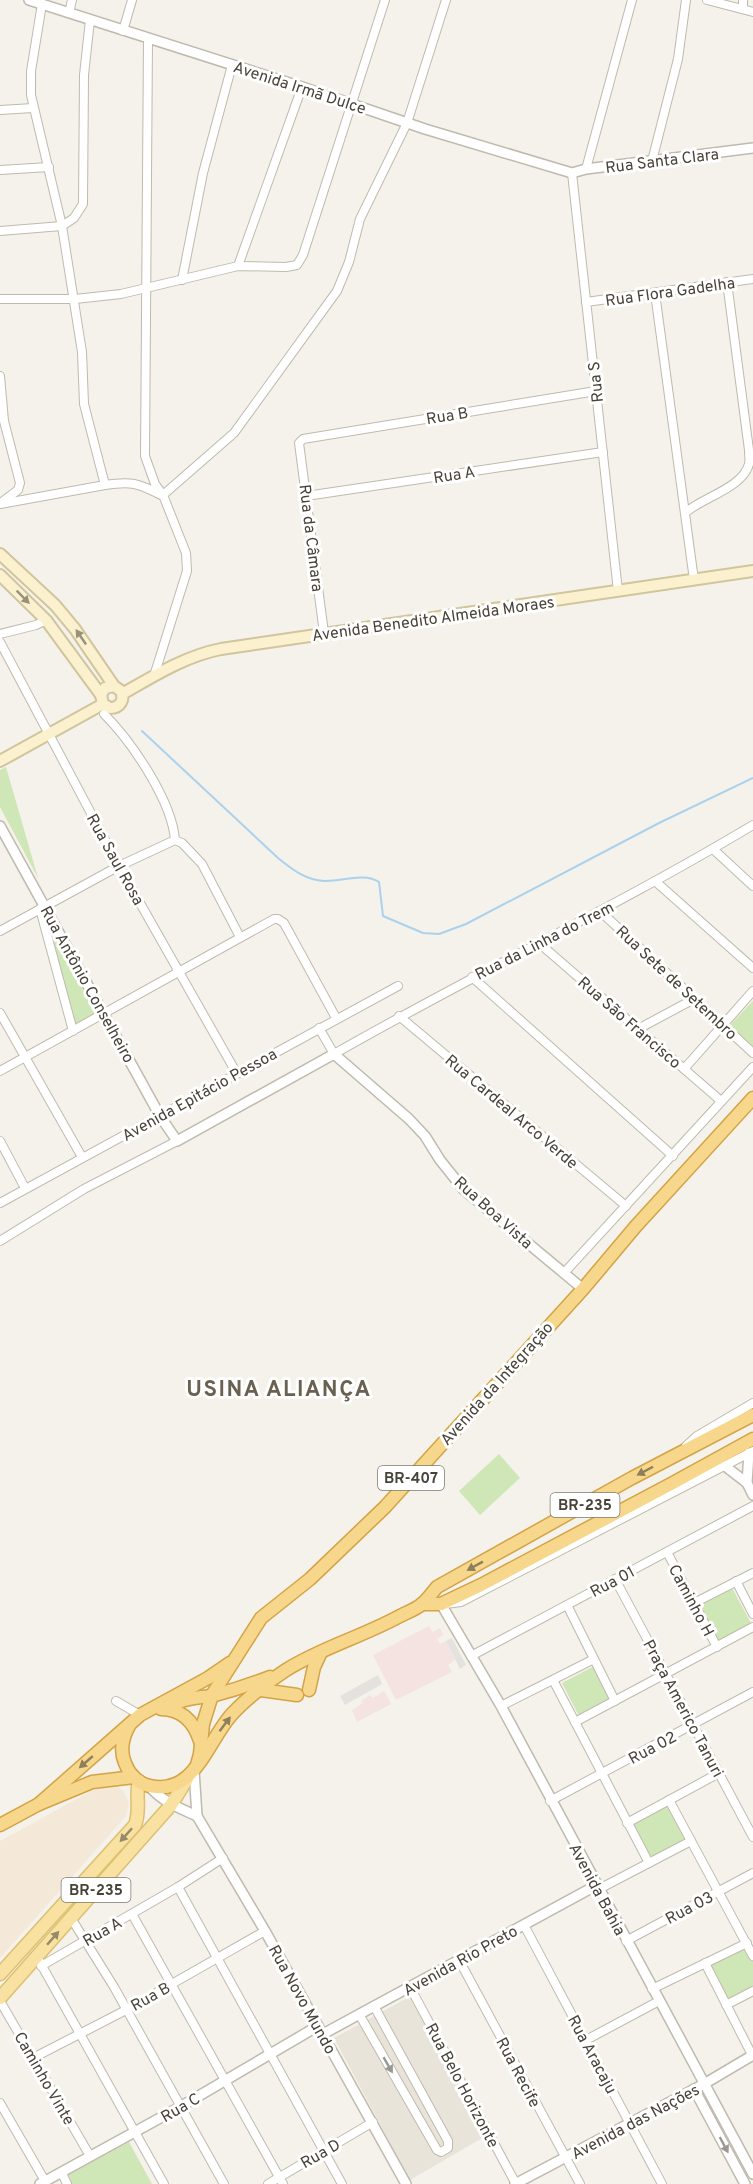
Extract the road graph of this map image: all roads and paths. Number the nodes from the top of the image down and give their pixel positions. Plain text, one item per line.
1 (29, 0) edge
2 (72, 0) edge
3 (132, 0) edge
4 (385, 0) edge
5 (446, 0) edge
6 (632, 0) edge
7 (686, 0) edge
8 (706, 0) edge
9 (743, 0) edge
10 (42, 4) junction
11 (743, 9) junction
12 (753, 12) edge
13 (69, 13) junction
14 (90, 20) junction
15 (123, 31) junction
16 (148, 39) junction
17 (232, 65) junction
18 (302, 87) junction
19 (352, 104) junction
20 (33, 108) junction
21 (0, 110) edge
22 (407, 123) junction
23 (753, 148) edge
24 (652, 161) junction
25 (49, 166) junction
26 (586, 169) junction
27 (0, 170) edge
28 (572, 173) junction
29 (62, 226) junction
30 (0, 231) edge
31 (238, 266) junction
32 (753, 279) edge
33 (182, 280) junction
34 (727, 282) junction
35 (146, 287) junction
36 (655, 293) junction
37 (0, 299) edge
38 (75, 299) junction
39 (586, 302) junction
40 (0, 376) edge
41 (596, 391) junction
42 (299, 443) joint
43 (603, 452) junction
44 (105, 485) junction
45 (163, 495) junction
46 (306, 496) junction
47 (0, 503) edge
48 (685, 513) junction
49 (0, 554) edge
50 (753, 571) edge
51 (0, 575) edge
52 (694, 580) junction
53 (618, 591) junction
54 (46, 620) junction
55 (324, 633) junction
56 (0, 634) edge
57 (0, 642) edge
58 (154, 676) junction
59 (114, 686) junction
60 (122, 694) junction
61 (102, 705) junction
62 (48, 734) junction
63 (0, 761) edge
64 (753, 825) edge
65 (0, 826) edge
66 (175, 840) junction
67 (713, 849) junction
68 (119, 866) junction
69 (655, 881) junction
70 (753, 886) edge
71 (43, 908) junction
72 (601, 912) junction
73 (0, 931) edge
74 (240, 937) junction
75 (539, 943) junction
76 (753, 968) edge
77 (180, 971) junction
78 (472, 977) junction
79 (398, 986) dead end
80 (753, 992) edge
81 (694, 999) junction
82 (0, 1013) edge
83 (105, 1013) junction
84 (399, 1016) junction
85 (336, 1018) junction
86 (724, 1026) junction
87 (319, 1028) junction
88 (638, 1029) junction
89 (73, 1031) junction
90 (753, 1053) edge
91 (334, 1054) junction
92 (24, 1056) junction
93 (753, 1067) edge
94 (684, 1069) junction
95 (0, 1071) edge
96 (237, 1074) junction
97 (753, 1098) edge
98 (721, 1101) junction
99 (160, 1116) junction
100 (0, 1141) edge
101 (177, 1141) junction
102 (674, 1155) junction
103 (82, 1157) junction
104 (25, 1188) junction
105 (0, 1203) edge
106 (626, 1206) junction
107 (0, 1241) edge
108 (564, 1273) junction
109 (583, 1289) junction
110 (753, 1403) edge
111 (753, 1415) edge
112 (753, 1439) edge
113 (751, 1452) edge
114 (679, 1453) junction
115 (724, 1466) junction
116 (747, 1483) junction
117 (753, 1495) edge
118 (753, 1506) edge
119 (667, 1552) junction
120 (753, 1573) edge
121 (615, 1579) junction
122 (736, 1581) junction
123 (693, 1603) junction
124 (423, 1604) junction
125 (441, 1604) junction
126 (567, 1605) junction
127 (753, 1614) edge
128 (753, 1627) edge
129 (717, 1647) junction
130 (321, 1652) junction
131 (471, 1656) junction
132 (594, 1659) junction
133 (234, 1660) junction
134 (284, 1671) junction
135 (666, 1675) junction
136 (553, 1680) junction
137 (309, 1689) dead end
138 (261, 1690) junction
139 (753, 1692) edge
140 (212, 1695) junction
141 (297, 1695) dead end
142 (116, 1701) dead end
143 (615, 1701) junction
144 (501, 1706) junction
145 (167, 1709) junction
146 (145, 1712) junction
147 (575, 1722) junction
148 (130, 1724) junction
149 (693, 1725) junction
150 (201, 1743) junction
151 (193, 1771) junction
152 (719, 1773) junction
153 (601, 1774) junction
154 (141, 1782) junction
155 (669, 1800) junction
156 (550, 1801) junction
157 (39, 1804) junction
158 (171, 1805) junction
159 (197, 1816) junction
160 (627, 1823) junction
161 (0, 1825) edge
162 (753, 1837) edge
163 (691, 1841) junction
164 (223, 1857) junction
165 (648, 1863) junction
166 (753, 1873) edge
167 (178, 1887) junction
168 (598, 1887) junction
169 (719, 1891) junction
170 (132, 1914) junction
171 (71, 1918) junction
172 (524, 1925) junction
173 (265, 1931) junction
174 (86, 1941) junction
175 (626, 1941) junction
176 (747, 1943) junction
177 (753, 1956) edge
178 (217, 1959) junction
179 (459, 1960) junction
180 (39, 1961) junction
181 (705, 1964) junction
182 (0, 1974) edge
183 (172, 1984) junction
184 (410, 1987) junction
185 (652, 1989) junction
186 (753, 1991) edge
187 (0, 1999) edge
188 (659, 2001) junction
189 (726, 2005) junction
190 (374, 2006) junction
191 (126, 2010) junction
192 (359, 2014) junction
193 (320, 2030) junction
194 (80, 2034) junction
195 (586, 2040) junction
196 (270, 2055) junction
197 (753, 2055) edge
198 (33, 2058) junction
199 (226, 2080) junction
200 (704, 2084) junction
201 (694, 2089) junction
202 (421, 2093) junction
203 (409, 2101) junction
204 (0, 2103) edge
205 (180, 2107) junction
206 (372, 2122) junction
207 (629, 2123) junction
208 (135, 2133) junction
209 (324, 2151) junction
210 (90, 2156) junction
211 (566, 2158) junction
212 (62, 2173) junction
213 (753, 2174) edge
214 (281, 2180) edge
215 (43, 2183) edge
216 (68, 2184) edge
217 (164, 2184) edge
218 (224, 2184) edge
219 (268, 2184) edge
220 (342, 2184) edge
221 (405, 2184) edge
222 (516, 2184) edge
223 (580, 2184) edge
224 (662, 2184) edge
225 (745, 2184) edge

1 - 10 street, Avenida Irmã Dulce
2 - 13 street
3 - 15 street
4 - 19 street
5 - 22 street
6 - 26 street
7 - 24 street
8 - 11 street
9 - 11 street
10 - 13 street, Avenida Irmã Dulce
10 - 20 street
11 - 12 street
13 - 14 street, Avenida Irmã Dulce
14 - 15 street, Avenida Irmã Dulce
14 - 29 street
15 - 16 street, Avenida Irmã Dulce
16 - 17 street, Avenida Irmã Dulce
16 - 35 street
17 - 18 street, Avenida Irmã Dulce
17 - 33 street
18 - 19 street, Avenida Irmã Dulce
18 - 31 street
19 - 22 street, Avenida Irmã Dulce
19 - 31 street
20 - 21 street
20 - 25 street
22 - 28 street, Avenida Irmã Dulce
22 - 45 street
23 - 24 street, Rua Santa Clara
24 - 26 street, Rua Santa Clara
25 - 27 street
25 - 29 street
26 - 28 street, Rua Santa Clara
28 - 39 street, Rua S
29 - 30 street
29 - 38 street
31 - 33 street
32 - 34 street, Rua Flora Gadelha
33 - 35 street
34 - 36 street, Rua Flora Gadelha
34 - 48 street
35 - 38 street
35 - 45 street
36 - 39 street, Rua Flora Gadelha
36 - 48 street
37 - 38 street
38 - 44 street
39 - 41 street, Rua S
40 - 47 street
41 - 42 street, Rua B
41 - 43 street, Rua S
42 - 46 street, Rua da Câmara
43 - 46 street, Rua A
43 - 53 street, Rua S
44 - 45 street
44 - 47 street
45 - 58 street
46 - 55 street, Rua da Câmara
48 - 52 street
59 -> 49 main road
50 - 52 main road, Avenida Benedito Almeida Moraes
51 -> 54 main road
52 - 53 main road, Avenida Benedito Almeida Moraes
53 - 55 main road, Avenida Benedito Almeida Moraes
54 - 56 street
54 - 61 main road
55 - 58 main road, Avenida Benedito Almeida Moraes
57 - 62 street, Rua Saul Rosa
58 - 60 main road, Avenida Benedito Almeida Moraes
59 - 60 main road
59 - 61 main road
60 - 61 main road
61 - 62 main road
61 - 66 street
62 - 63 main road
62 - 68 street, Rua Saul Rosa
64 - 67 street, Rua da Linha do Trem
65 - 71 street, Rua Antônio Conselheiro
66 - 68 street
66 - 74 street
67 - 69 street, Rua da Linha do Trem
67 - 70 street
68 - 71 street
68 - 77 street, Rua Saul Rosa
69 - 72 street, Rua da Linha do Trem
69 - 76 street
71 - 73 street
71 - 83 street, Rua Antônio Conselheiro
71 - 89 street, Rua Antônio Conselheiro
72 - 75 street, Rua da Linha do Trem
72 - 81 street, Rua Sete de Setembro
74 - 77 street
74 - 85 street
75 - 78 street, Rua da Linha do Trem
75 - 88 street, Rua São Francisco
77 - 83 street
77 - 96 street, Rua Saul Rosa
78 - 84 street, Rua da Linha do Trem
78 - 102 street
79 - 85 street, Avenida Epitácio Pessoa
80 - 86 street
81 - 86 street, Rua Sete de Setembro
81 - 88 street
82 - 92 street
83 - 89 street
83 - 99 street, Rua Antônio Conselheiro
84 - 91 street, Rua da Linha do Trem
84 - 106 street, Rua Cardeal Arco Verde
85 - 87 street, Avenida Epitácio Pessoa
86 - 90 street, Rua Sete de Setembro
86 - 94 street
87 - 91 street
87 - 96 street, Avenida Epitácio Pessoa
88 - 94 street, Rua São Francisco
89 - 92 street
91 - 101 street
91 - 108 street, Rua Boa Vista
92 - 95 street
92 - 103 street
93 - 98 street
94 - 98 street, Rua São Francisco
96 - 99 street, Avenida Epitácio Pessoa
97 - 109 highway, Avenida da Integração / BR-407
98 - 102 street
99 - 101 street, Rua Antônio Conselheiro
99 - 103 street, Avenida Epitácio Pessoa
100 - 104 street
101 - 107 street
102 - 106 street
103 - 104 street, Avenida Epitácio Pessoa
104 - 105 street, Avenida Epitácio Pessoa
106 - 108 street
108 - 109 street, Rua Boa Vista
109 - 133 highway, Avenida da Integração / BR-407
110 - 114 street
111 - 114 highway, BR-235
112 - 125 highway, BR-235
113 - 115 street
113 - 116 street
114 -> 124 highway, BR-235
115 - 116 street
115 - 125 street
116 - 117 street
118 - 119 street, Rua 01
119 - 121 street, Rua 01
119 - 123 street, Caminho H
120 - 122 street
121 - 126 street, Rua 01
121 - 135 street, Praça Americo Tanuri
122 - 123 street
122 - 127 street
123 - 129 street, Caminho H
124 - 125 highway
124 - 130 highway, BR-235
125 - 131 street, Avenida Bahia
126 - 131 street, Rua 01
126 - 132 street
128 - 129 street
129 - 135 street
130 - 134 highway, BR-235
130 - 137 highway
131 - 144 street, Avenida Bahia
132 - 136 street
132 - 143 street
133 - 140 highway, Avenida da Integração
133 - 146 highway
134 - 138 highway
134 - 140 highway
135 - 143 street
135 - 149 street, Praça Americo Tanuri
136 - 144 street
136 - 147 street
138 - 141 highway
151 -> 138 highway
139 - 149 street, Rua 02
140 - 145 highway
140 - 150 highway, Avenida da Integração
142 - 146 street
143 - 147 street
144 - 156 street, Avenida Bahia
145 - 146 highway
145 - 150 highway
146 - 148 highway
147 - 153 street
148 - 154 highway
148 -> 157 highway
149 - 152 street, Praça Americo Tanuri
149 - 153 street, Rua 02
150 - 151 highway
151 - 154 highway
151 - 158 main road, BR-235
151 - 159 street
152 - 155 street
152 - 162 street, Praça Americo Tanuri
153 - 156 street, Rua 02
153 - 160 street
154 - 157 highway
154 - 158 street
154 -> 182 main road, BR-235
155 - 160 street
155 - 163 street
156 - 168 street, Avenida Bahia
157 - 161 highway
158 - 159 street
158 - 171 main road, BR-235
159 - 164 street, Rua Novo Mundo
160 - 165 street
163 - 165 street
163 - 169 street
164 - 167 street, Rua A
164 - 173 street, Rua Novo Mundo
165 - 168 street
166 - 169 street, Rua 03
167 - 170 street, Rua A
167 - 178 street
168 - 172 street, Avenida Rio Preto
168 - 175 street, Avenida Bahia
169 - 175 street, Rua 03
169 - 176 street
170 - 174 street, Rua A
170 - 183 street
171 - 174 street
180 -> 171 main road, BR-235
172 - 179 street, Avenida Rio Preto
172 - 195 street, Rua Aracaju
173 - 178 street, Rua B
173 - 193 street, Rua Novo Mundo
174 - 180 street, Rua A
174 - 191 street
175 - 185 street, Avenida Bahia
176 - 177 street
176 - 181 street
178 - 183 street, Rua B
178 - 196 street
179 - 184 street, Avenida Rio Preto
179 - 211 street, Rua Recife
180 - 187 main road, BR-235
180 - 194 street
181 - 185 street
181 - 189 street
183 - 191 street, Rua B
183 - 199 street
184 - 190 street, Avenida Rio Preto
184 - 222 street, Rua Belo Horizonte
185 - 188 street, Avenida Bahia
186 - 189 street
187 - 198 street, Caminho Vinte
188 - 195 street
188 - 200 street, Avenida Bahia
189 - 197 street
190 - 192 street, Avenida Rio Preto
190 - 202 street
191 - 194 street, Rua B
191 - 205 street
192 - 193 street, Avenida Rio Preto
192 -> 203 street
193 - 196 street, Rua C
193 - 206 street, Rua Novo Mundo
194 - 198 street, Rua B
194 - 208 street
195 - 207 street, Rua Aracaju
196 - 199 street, Rua C
196 - 209 street
197 - 200 street, Avenida das Nações
198 - 210 street, Caminho Vinte
199 - 205 street, Rua C
199 - 214 street
200 - 201 street, Avenida das Nações
200 - 213 street, Avenida Bahia
201 - 207 street, Avenida das Nações
201 -> 225 street
202 - 203 street
202 - 203 street
204 - 215 street
205 - 208 street, Rua C
205 - 218 street
206 - 209 street, Rua D
206 - 221 street, Rua Novo Mundo
207 - 211 street, Avenida das Nações
207 - 224 street, Rua Aracaju
208 - 210 street, Rua C
208 - 217 street
209 - 214 street, Rua D
209 - 220 street
210 - 212 street, Rua C
211 - 222 street, Avenida das Nações
211 - 223 street, Rua Recife
212 - 215 street, Rua C
212 - 216 street
214 - 219 street, Rua D

